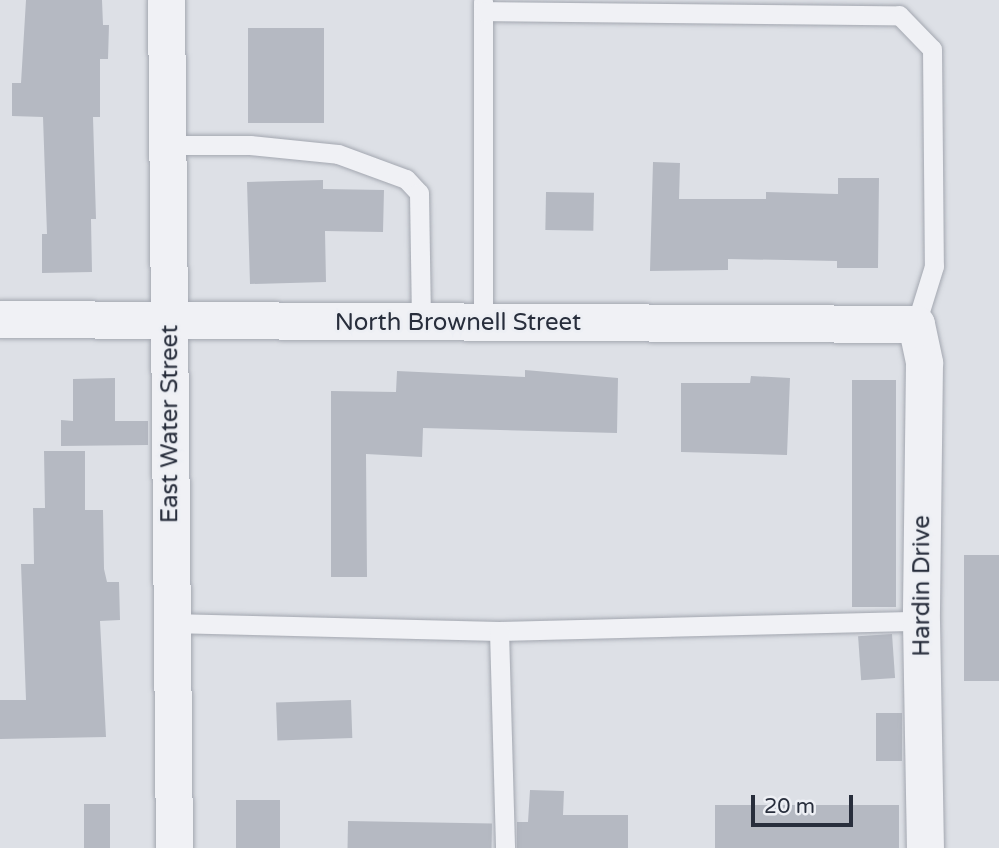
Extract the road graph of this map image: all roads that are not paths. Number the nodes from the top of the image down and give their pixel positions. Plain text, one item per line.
1 (166, 0) edge
2 (483, 6) edge
3 (164, 145) junction
4 (0, 319) edge
5 (170, 321) junction
6 (483, 321) junction
7 (421, 324) junction
8 (916, 324) junction
9 (921, 621) junction
10 (170, 624) junction
11 (499, 631) junction
12 (174, 848) edge
13 (505, 848) edge
14 (925, 848) edge

1 - 3 street, East Water Street
2 - 6 lane
2 - 8 lane
3 - 5 street, East Water Street
3 - 7 lane
4 - 5 street, North Brownell Street
5 - 7 street, North Brownell Street
5 - 10 street, East Water Street
6 - 7 street, North Brownell Street
6 - 8 street, North Brownell Street
8 - 9 street, Hardin Drive
9 - 11 lane
9 - 14 street, Hardin Drive
10 - 11 lane
10 - 12 street, East Water Street
11 - 13 lane

